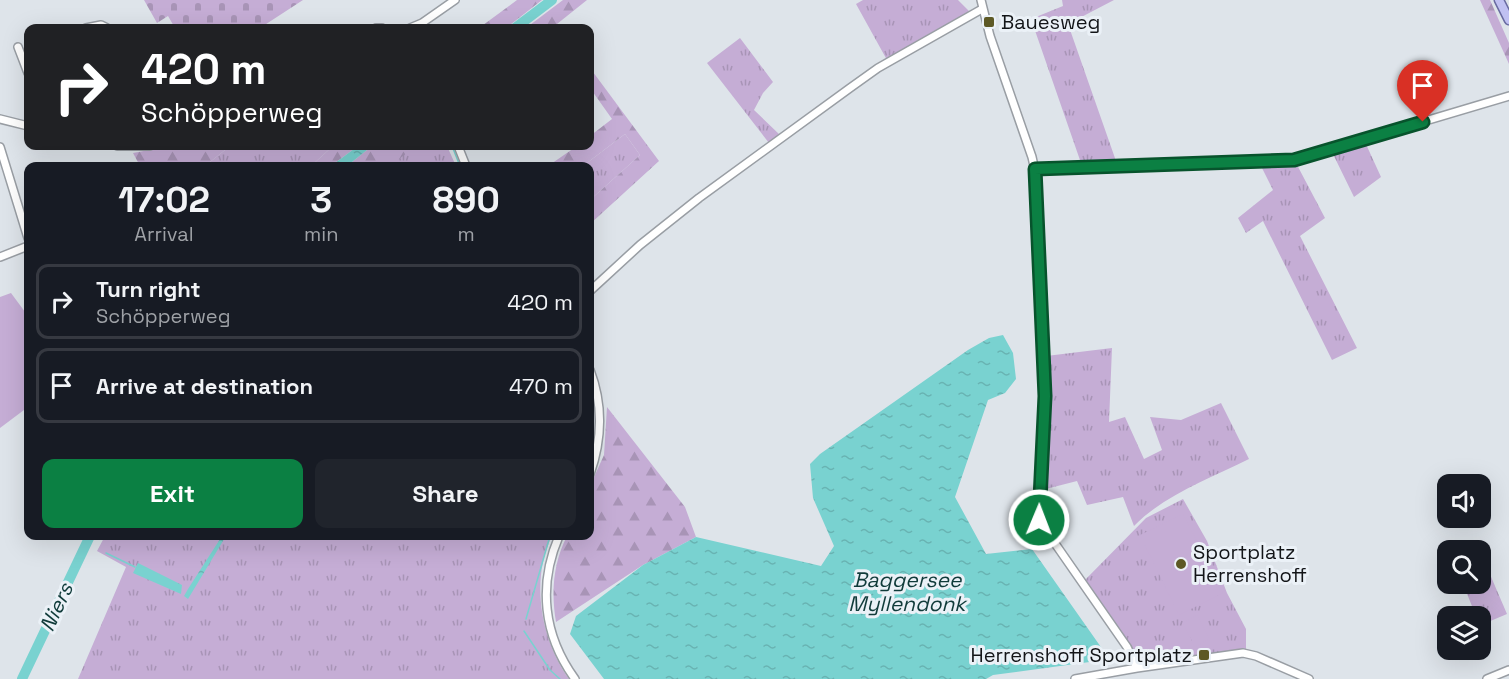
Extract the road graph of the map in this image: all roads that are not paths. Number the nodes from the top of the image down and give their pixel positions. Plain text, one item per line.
1 (455, 0) edge
2 (981, 0) edge
3 (1499, 0) edge
4 (982, 9) junction
5 (1509, 20) edge
6 (421, 24) edge
7 (18, 47) dead end
8 (24, 62) edge
9 (1509, 96) edge
10 (0, 118) edge
11 (24, 125) edge
12 (0, 147) edge
13 (1035, 169) junction
14 (24, 225) edge
15 (24, 248) edge
16 (0, 257) edge
17 (594, 287) edge
18 (594, 384) edge
19 (594, 459) edge
20 (558, 540) edge
21 (1137, 668) junction
22 (1509, 670) edge
23 (575, 679) edge
24 (1075, 679) edge
25 (1309, 679) edge
26 (1487, 679) edge

1 - 6 street
2 - 4 street
3 - 5 main road
4 - 13 street
4 - 17 street
7 - 8 street
9 - 13 street
10 - 11 street
12 - 14 street
13 - 21 street
15 - 16 street
18 - 19 street
20 - 23 street
21 - 24 street
21 - 25 street
22 - 26 street

